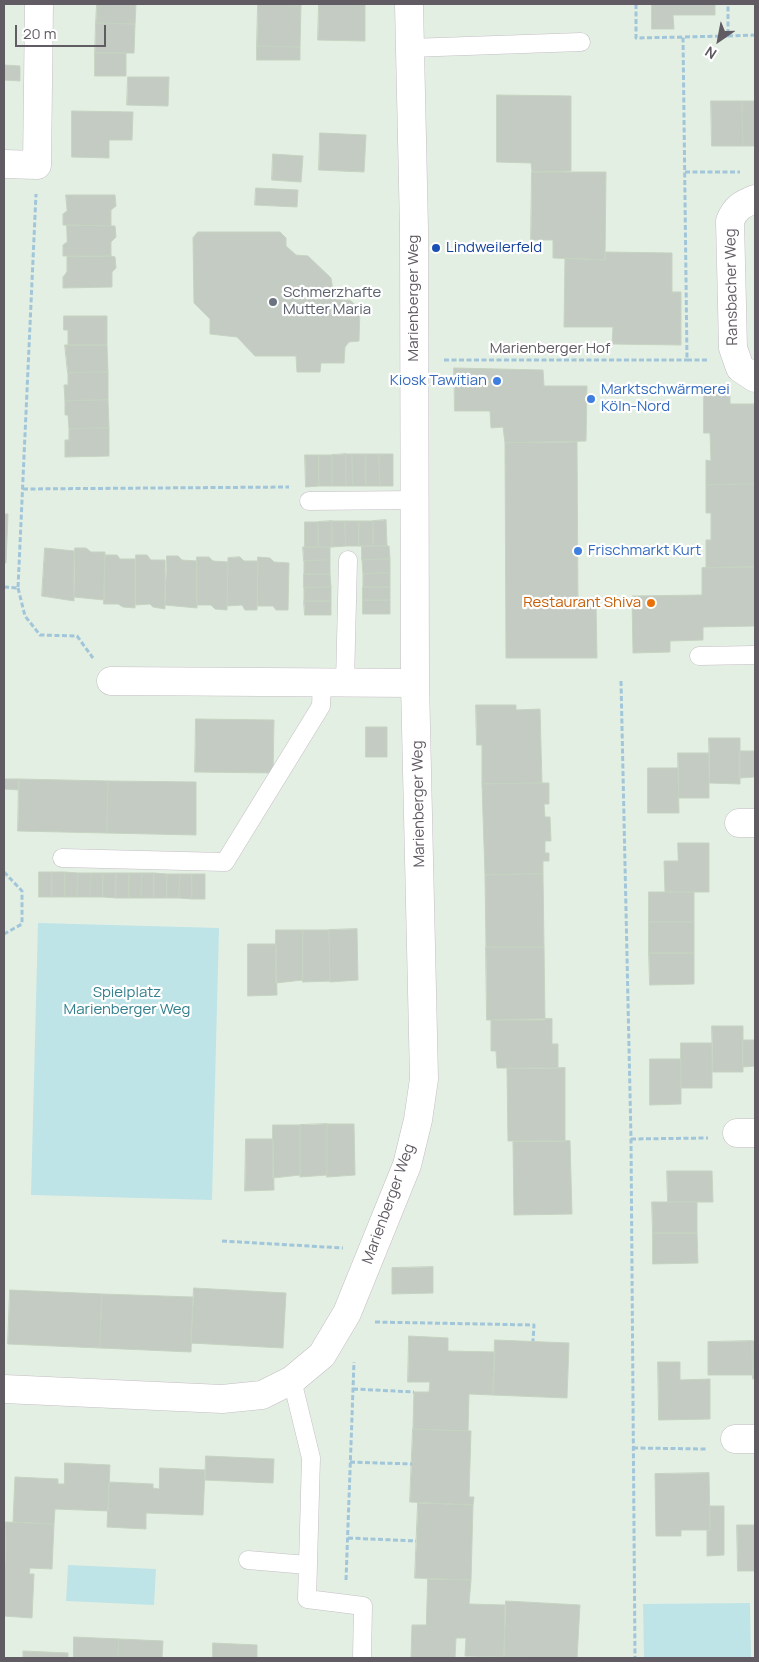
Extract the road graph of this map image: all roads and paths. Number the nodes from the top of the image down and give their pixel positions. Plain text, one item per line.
1 (38, 4) edge
2 (410, 4) edge
3 (636, 4) edge
4 (728, 4) edge
5 (755, 35) edge
6 (728, 36) junction
7 (683, 37) junction
8 (582, 42) dead end
9 (410, 48) junction
10 (4, 164) edge
11 (37, 165) junction
12 (685, 172) junction
13 (746, 172) dead end
14 (755, 199) edge
15 (413, 360) junction
16 (687, 360) junction
17 (735, 360) junction
18 (755, 378) edge
19 (23, 489) junction
20 (414, 500) junction
21 (309, 501) joint
22 (348, 560) dead end
23 (4, 587) edge
24 (18, 588) junction
25 (755, 655) edge
26 (699, 656) dead end
27 (111, 681) joint
28 (621, 681) dead end
29 (334, 682) junction
30 (415, 682) junction
31 (62, 858) dead end
32 (4, 872) edge
33 (4, 934) edge
34 (746, 1133) edge
35 (631, 1139) junction
36 (222, 1241) dead end
37 (374, 1250) junction
38 (366, 1322) dead end
39 (534, 1341) dead end
40 (354, 1360) dead end
41 (292, 1380) junction
42 (4, 1389) edge
43 (352, 1389) junction
44 (414, 1392) dead end
45 (745, 1439) edge
46 (633, 1448) junction
47 (350, 1462) junction
48 (412, 1464) dead end
49 (348, 1538) junction
50 (416, 1541) dead end
51 (248, 1560) dead end
52 (307, 1565) junction
53 (344, 1604) junction
54 (362, 1658) edge
55 (635, 1658) edge

1 - 11 street
2 - 9 street, Marienberger Weg
3 - 7 path
4 - 6 path
5 - 6 path
6 - 7 path
7 - 12 path
8 - 9 lane
9 - 15 street, Marienberger Weg
10 - 11 street
11 - 19 path
12 - 13 path
12 - 16 path
14 - 17 street, Ransbacher Weg
15 - 16 path, Marienberger Hof
15 - 20 street, Marienberger Weg
16 - 17 path, Marienberger Hof
17 - 18 street, Ransbacher Weg
19 - 21 path
19 - 24 path
20 - 21 lane
20 - 30 street, Marienberger Weg
22 - 29 lane
23 - 24 path
24 - 27 path
25 - 26 lane
27 - 29 street
28 - 35 path
29 - 30 street
29 - 31 lane
30 - 37 street, Marienberger Weg
32 - 33 path
34 - 35 path
35 - 46 path
36 - 37 path
37 - 41 street, Marienberger Weg
38 - 39 path
40 - 43 path
41 - 42 street, Marienberger Weg
41 - 52 lane
43 - 44 path
43 - 47 path
45 - 46 path
46 - 55 path
47 - 48 path
47 - 49 path
49 - 50 path
49 - 53 path
51 - 52 lane
52 - 53 lane
53 - 54 lane

